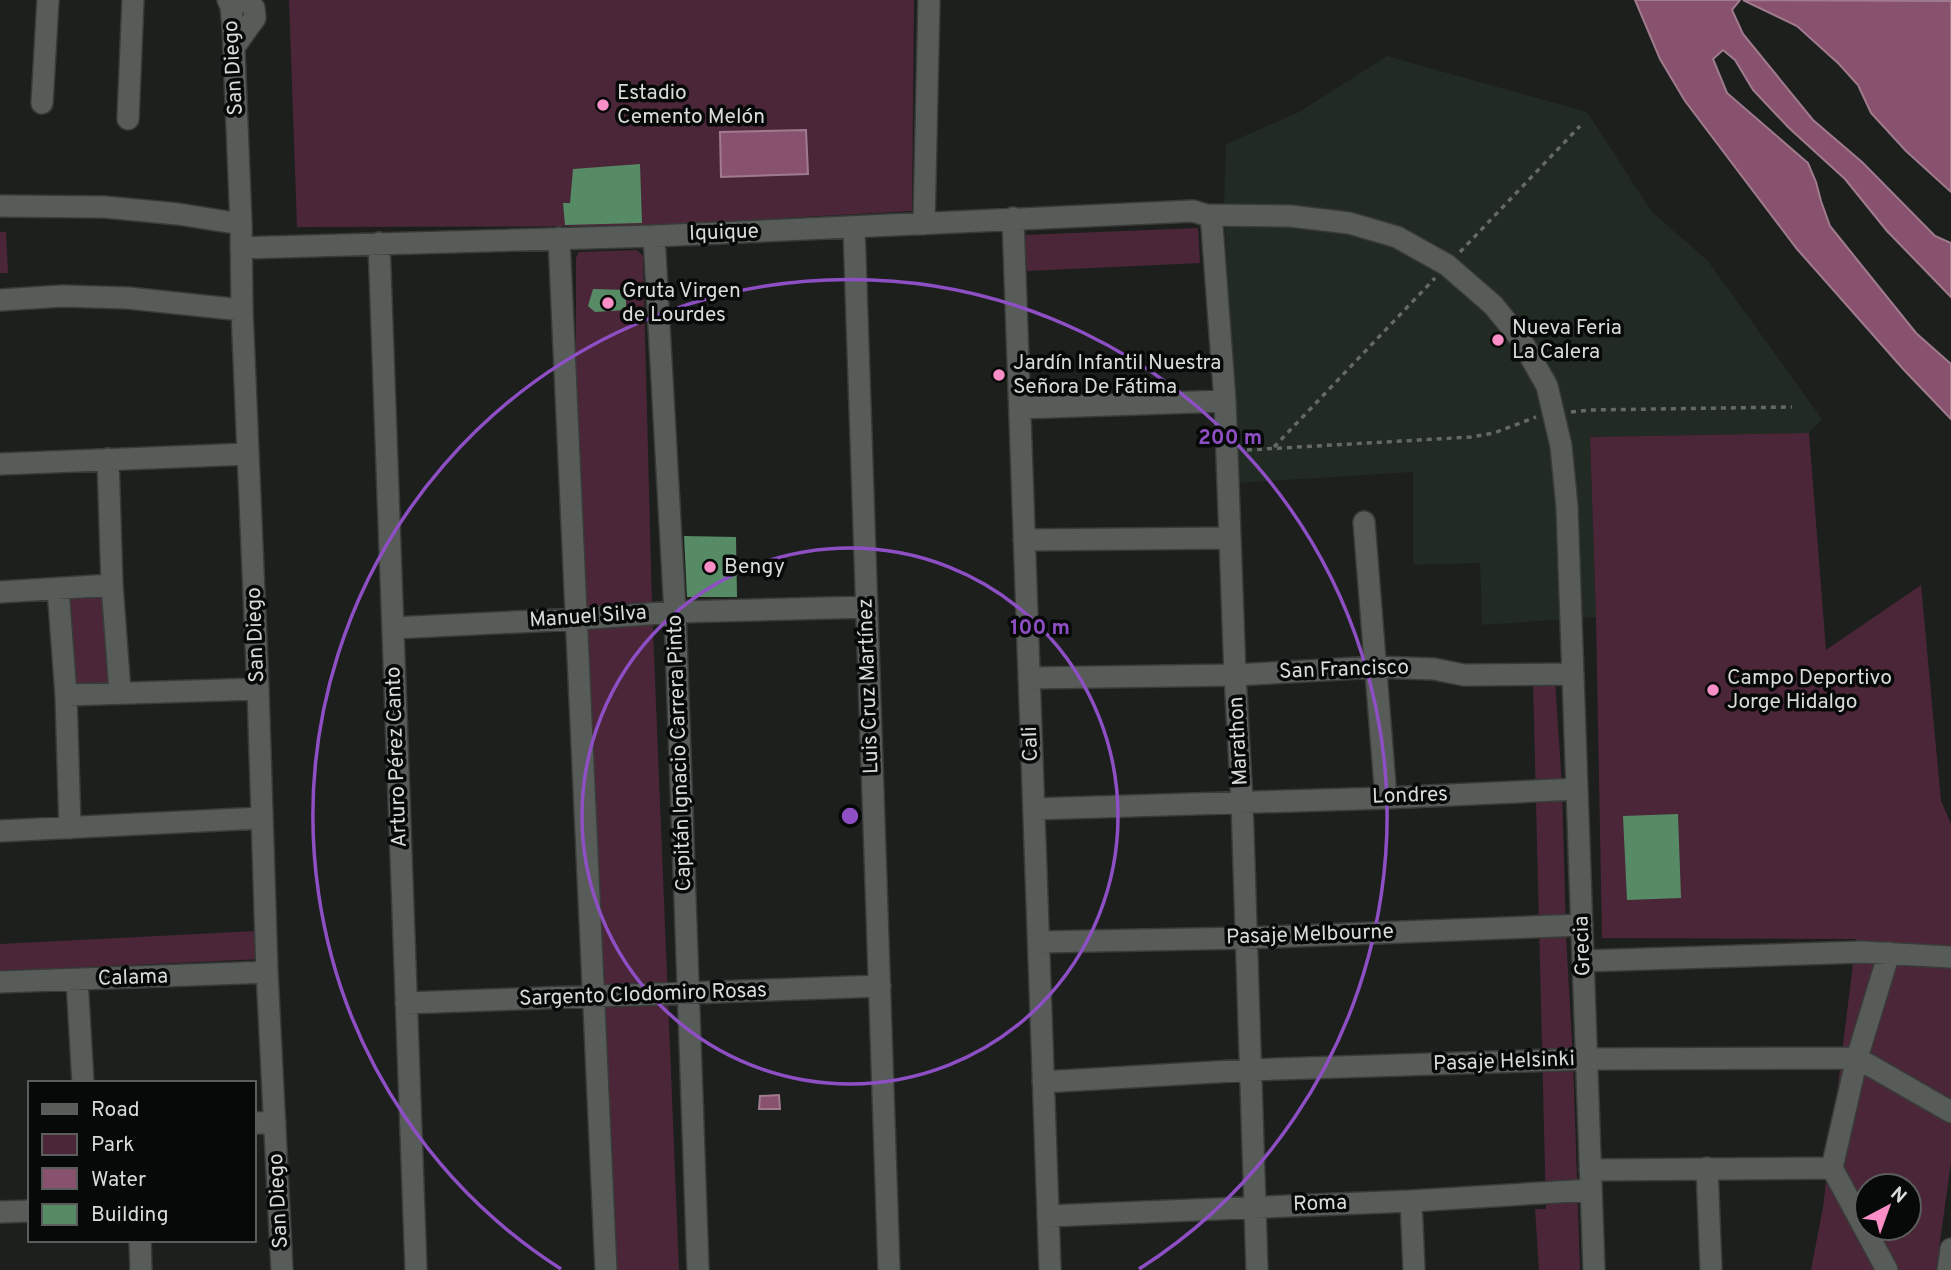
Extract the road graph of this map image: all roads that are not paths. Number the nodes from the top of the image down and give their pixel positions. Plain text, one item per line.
1 (48, 0) edge
2 (134, 0) edge
3 (228, 0) edge
4 (244, 0) edge
5 (929, 0) edge
6 (234, 47) junction
7 (42, 103) dead end
8 (128, 119) dead end
9 (0, 206) edge
10 (1206, 215) junction
11 (1013, 218) junction
12 (241, 224) junction
13 (924, 224) junction
14 (854, 228) junction
15 (654, 236) junction
16 (559, 238) junction
17 (379, 243) junction
18 (241, 248) junction
19 (1447, 265) joint
20 (0, 300) edge
21 (242, 310) junction
22 (1225, 401) junction
23 (1020, 408) junction
24 (248, 454) junction
25 (108, 459) junction
26 (0, 464) edge
27 (1364, 522) dead end
28 (1230, 538) junction
29 (1024, 540) junction
30 (112, 585) junction
31 (58, 589) junction
32 (0, 592) edge
33 (867, 607) junction
34 (675, 612) junction
35 (577, 619) junction
36 (393, 628) junction
37 (1376, 667) junction
38 (1235, 674) junction
39 (1573, 674) junction
40 (1029, 678) junction
41 (258, 689) junction
42 (120, 692) junction
43 (66, 695) junction
44 (1577, 789) junction
45 (1386, 798) junction
46 (1242, 802) junction
47 (1034, 808) junction
48 (262, 818) junction
49 (70, 828) junction
50 (0, 831) edge
51 (1582, 925) junction
52 (1246, 939) junction
53 (1039, 942) junction
54 (1889, 953) junction
55 (1951, 957) edge
56 (1583, 961) junction
57 (267, 972) junction
58 (77, 980) junction
59 (0, 982) edge
60 (880, 986) junction
61 (688, 993) junction
62 (592, 997) junction
63 (406, 1003) junction
64 (1857, 1058) junction
65 (1587, 1059) junction
66 (1250, 1070) junction
67 (83, 1081) edge
68 (1044, 1082) junction
69 (1951, 1112) edge
70 (264, 1123) edge
71 (1707, 1168) junction
72 (1832, 1168) junction
73 (1591, 1180) junction
74 (1411, 1201) junction
75 (1255, 1206) junction
76 (28, 1211) edge
77 (0, 1212) edge
78 (1048, 1216) junction
79 (140, 1242) edge
80 (1951, 1249) edge
81 (141, 1270) edge
82 (282, 1270) edge
83 (416, 1270) edge
84 (606, 1270) edge
85 (698, 1270) edge
86 (889, 1270) edge
87 (1050, 1270) edge
88 (1258, 1270) edge
89 (1414, 1270) edge
90 (1594, 1270) edge
91 (1711, 1270) edge
92 (1887, 1270) edge
93 (1948, 1270) edge

1 - 7 street
2 - 8 street
3 - 6 street, San Diego
4 - 6 street
5 - 13 street
6 - 12 street, San Diego
9 - 12 street
10 - 11 street, Iquique
10 - 19 street, Iquique
10 - 22 street, Marathon
11 - 13 street, Iquique
11 - 23 street, Cali
12 - 18 street, San Diego
13 - 14 street, Iquique
14 - 15 street, Iquique
14 - 33 street, Luis Cruz Martínez
15 - 16 street, Iquique
15 - 34 street, Capitán Ignacio Carrera Pinto
16 - 17 street, Iquique
16 - 35 street
17 - 18 street, Iquique
17 - 36 street, Arturo Pérez Canto
18 - 21 street, San Diego
19 - 39 street, Grecia
20 - 21 street
21 - 24 street, San Diego
22 - 23 street
22 - 28 street, Marathon
23 - 29 street, Cali
24 - 25 street
24 - 41 street, San Diego
25 - 26 street
25 - 30 street
27 - 37 street
28 - 29 street
28 - 38 street, Marathon
29 - 40 street, Cali
30 - 31 street
30 - 42 street
31 - 32 street
31 - 43 street
33 - 34 street, Manuel Silva
33 - 60 street, Luis Cruz Martínez
34 - 35 street, Manuel Silva
34 - 61 street, Capitán Ignacio Carrera Pinto
35 - 36 street, Manuel Silva
35 - 62 street
36 - 63 street, Arturo Pérez Canto
37 - 38 street, San Francisco
37 - 39 street, San Francisco
37 - 45 street
38 - 40 street, San Francisco
38 - 46 street, Marathon
39 - 44 street, Grecia
40 - 47 street, Cali
41 - 42 street
41 - 48 street, San Diego
42 - 43 street
43 - 49 street
44 - 45 street, Londres
44 - 51 street, Grecia
45 - 46 street, Londres
46 - 47 street, Londres
46 - 52 street, Marathon
47 - 53 street, Cali
48 - 49 street
48 - 57 street, San Diego
49 - 50 street
51 - 52 street, Pasaje Melbourne
51 - 56 street, Grecia
52 - 53 street, Pasaje Melbourne
52 - 66 street, Marathon
53 - 68 street, Cali
54 - 55 street
54 - 56 street
54 - 64 street
56 - 65 street, Grecia
57 - 58 street, Calama
57 - 70 street, San Diego
58 - 59 street, Calama
58 - 67 street
60 - 61 street, Sargento Clodomiro Rosas
60 - 86 street, Luis Cruz Martínez
61 - 62 street, Sargento Clodomiro Rosas
61 - 85 street, Capitán Ignacio Carrera Pinto
62 - 63 street, Sargento Clodomiro Rosas
62 - 84 street
63 - 83 street, Arturo Pérez Canto
64 - 65 street, Pasaje Helsinki
64 - 69 street
64 - 72 street
65 - 66 street, Pasaje Helsinki
65 - 73 street, Grecia
66 - 68 street, Pasaje Helsinki
66 - 75 street, Marathon
68 - 78 street, Cali
70 - 82 street, San Diego
71 - 72 street, Roma
71 - 73 street, Roma
71 - 91 street
72 - 92 street
73 - 74 street, Roma
73 - 90 street, Grecia
74 - 75 street, Roma
74 - 89 street
75 - 78 street, Roma
75 - 88 street, Marathon
76 - 77 street
78 - 87 street, Cali
79 - 81 street
80 - 93 street

